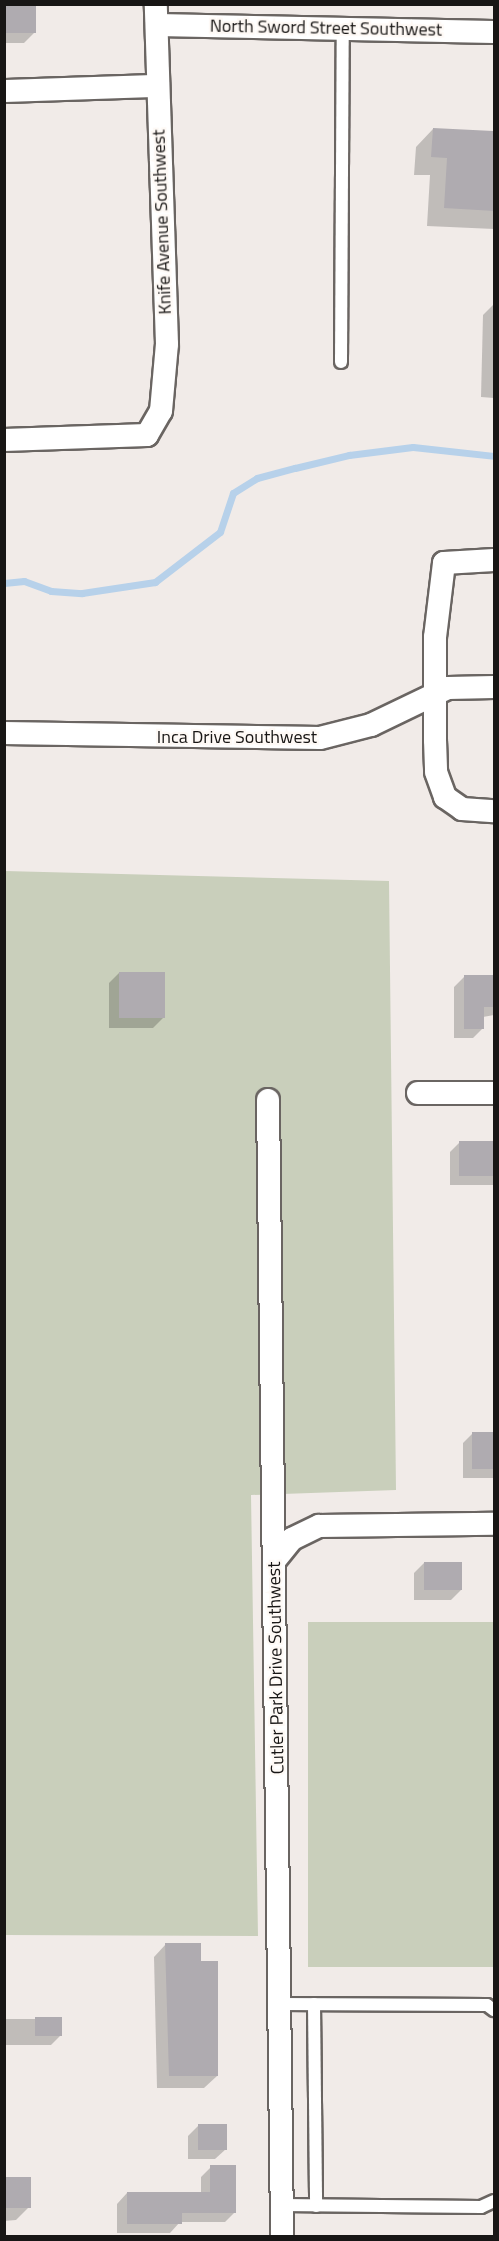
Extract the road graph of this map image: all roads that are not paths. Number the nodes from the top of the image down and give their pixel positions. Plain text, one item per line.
1 (157, 15) edge
2 (342, 29) junction
3 (495, 32) edge
4 (157, 86) junction
5 (4, 91) edge
6 (341, 362) dead end
7 (4, 440) edge
8 (495, 560) edge
9 (495, 687) edge
10 (436, 693) junction
11 (4, 733) edge
12 (495, 811) edge
13 (418, 1093) dead end
14 (495, 1093) edge
15 (268, 1100) dead end
16 (495, 1524) edge
17 (275, 1560) junction
18 (280, 2004) junction
19 (314, 2004) junction
20 (495, 2010) edge
21 (495, 2201) edge
22 (282, 2205) junction
23 (316, 2206) junction
24 (282, 2236) edge

1 - 2 street, North Sword Street Southwest
1 - 4 street, Knife Avenue Southwest
2 - 3 street, North Sword Street Southwest
2 - 6 lane
4 - 5 street
4 - 7 street, Knife Avenue Southwest
8 - 10 street
9 - 10 street, Inca Drive Southwest
10 - 11 street, Inca Drive Southwest
10 - 12 street
13 - 14 street
15 - 17 street, Cutler Park Drive Southwest
16 - 17 street
17 - 18 street, Cutler Park Drive Southwest
18 - 19 lane
18 - 22 street, Cutler Park Drive Southwest
19 - 20 lane
19 - 23 lane
21 - 23 lane
22 - 23 lane
22 - 24 street, Cutler Park Drive Southwest

